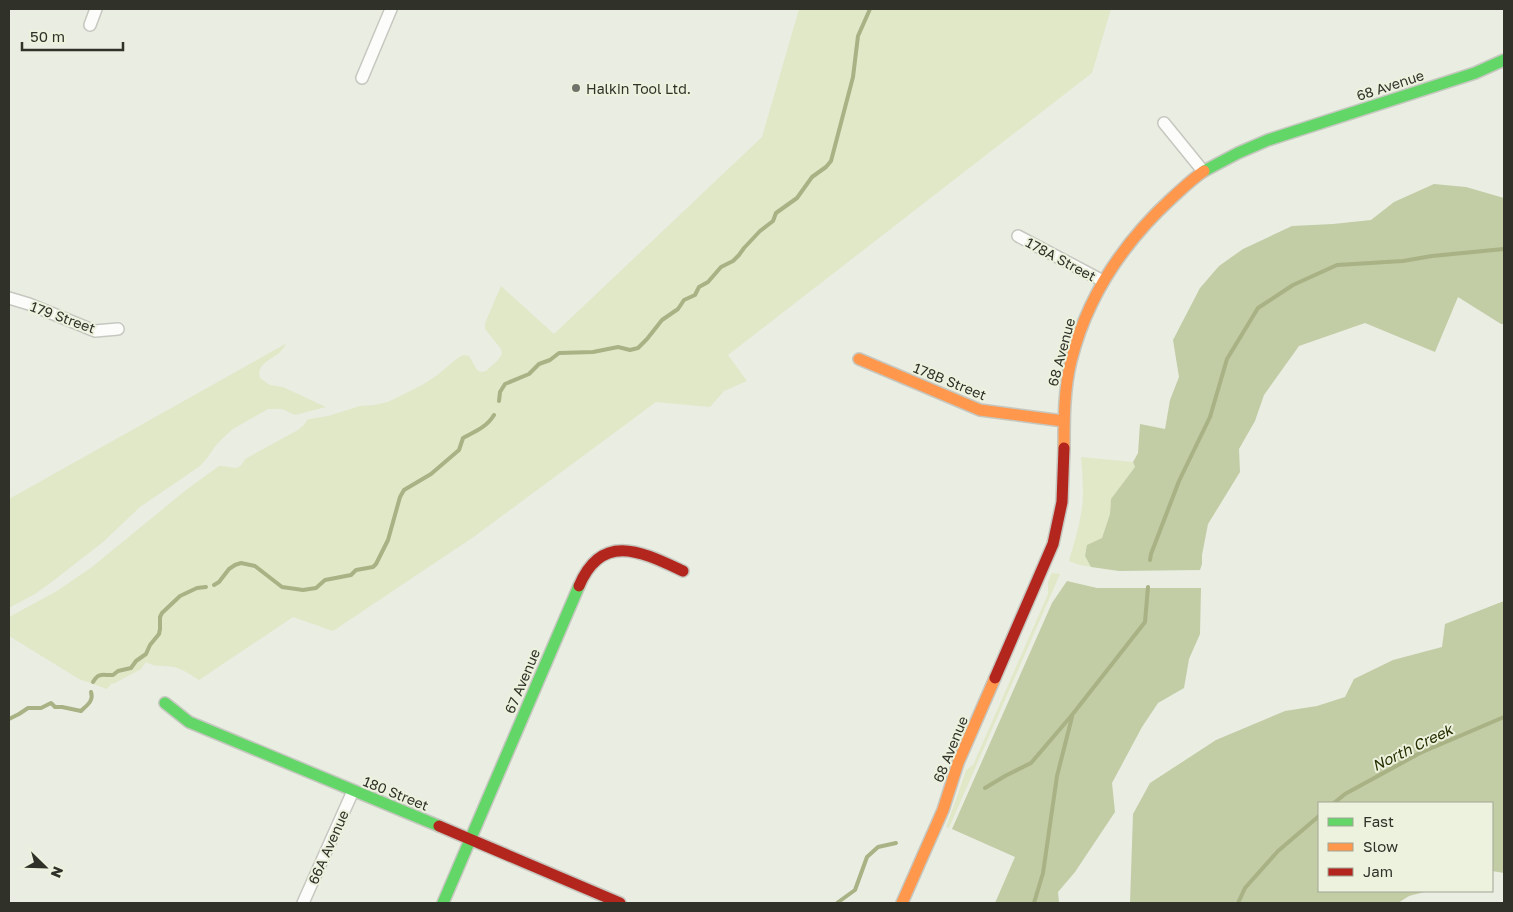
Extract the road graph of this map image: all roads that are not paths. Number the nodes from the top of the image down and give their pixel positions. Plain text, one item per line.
1 (96, 9) edge
2 (391, 9) edge
3 (90, 25) dead end
4 (1504, 60) edge
5 (362, 78) dead end
6 (1164, 123) dead end
7 (1203, 171) junction
8 (1018, 236) dead end
9 (1103, 281) junction
10 (9, 298) edge
11 (118, 329) dead end
12 (860, 359) dead end
13 (1063, 421) junction
14 (683, 571) dead end
15 (165, 703) dead end
16 (352, 791) junction
17 (471, 839) junction
18 (595, 898) edge
19 (303, 903) edge
20 (443, 903) edge
21 (620, 903) edge
22 (902, 903) edge

1 - 3 street
2 - 5 street
4 - 7 street, 68 Avenue
6 - 7 street
7 - 9 street, 68 Avenue
8 - 9 street, 178A Street
9 - 13 street, 68 Avenue
10 - 11 street, 179 Street
12 - 13 street, 178B Street
13 - 22 street, 68 Avenue
14 - 17 street, 67 Avenue
15 - 16 street, 180 Street
16 - 17 street, 180 Street
16 - 19 street, 66A Avenue
17 - 18 street, 180 Street
17 - 20 street, 67 Avenue
18 - 21 street, 180 Street

